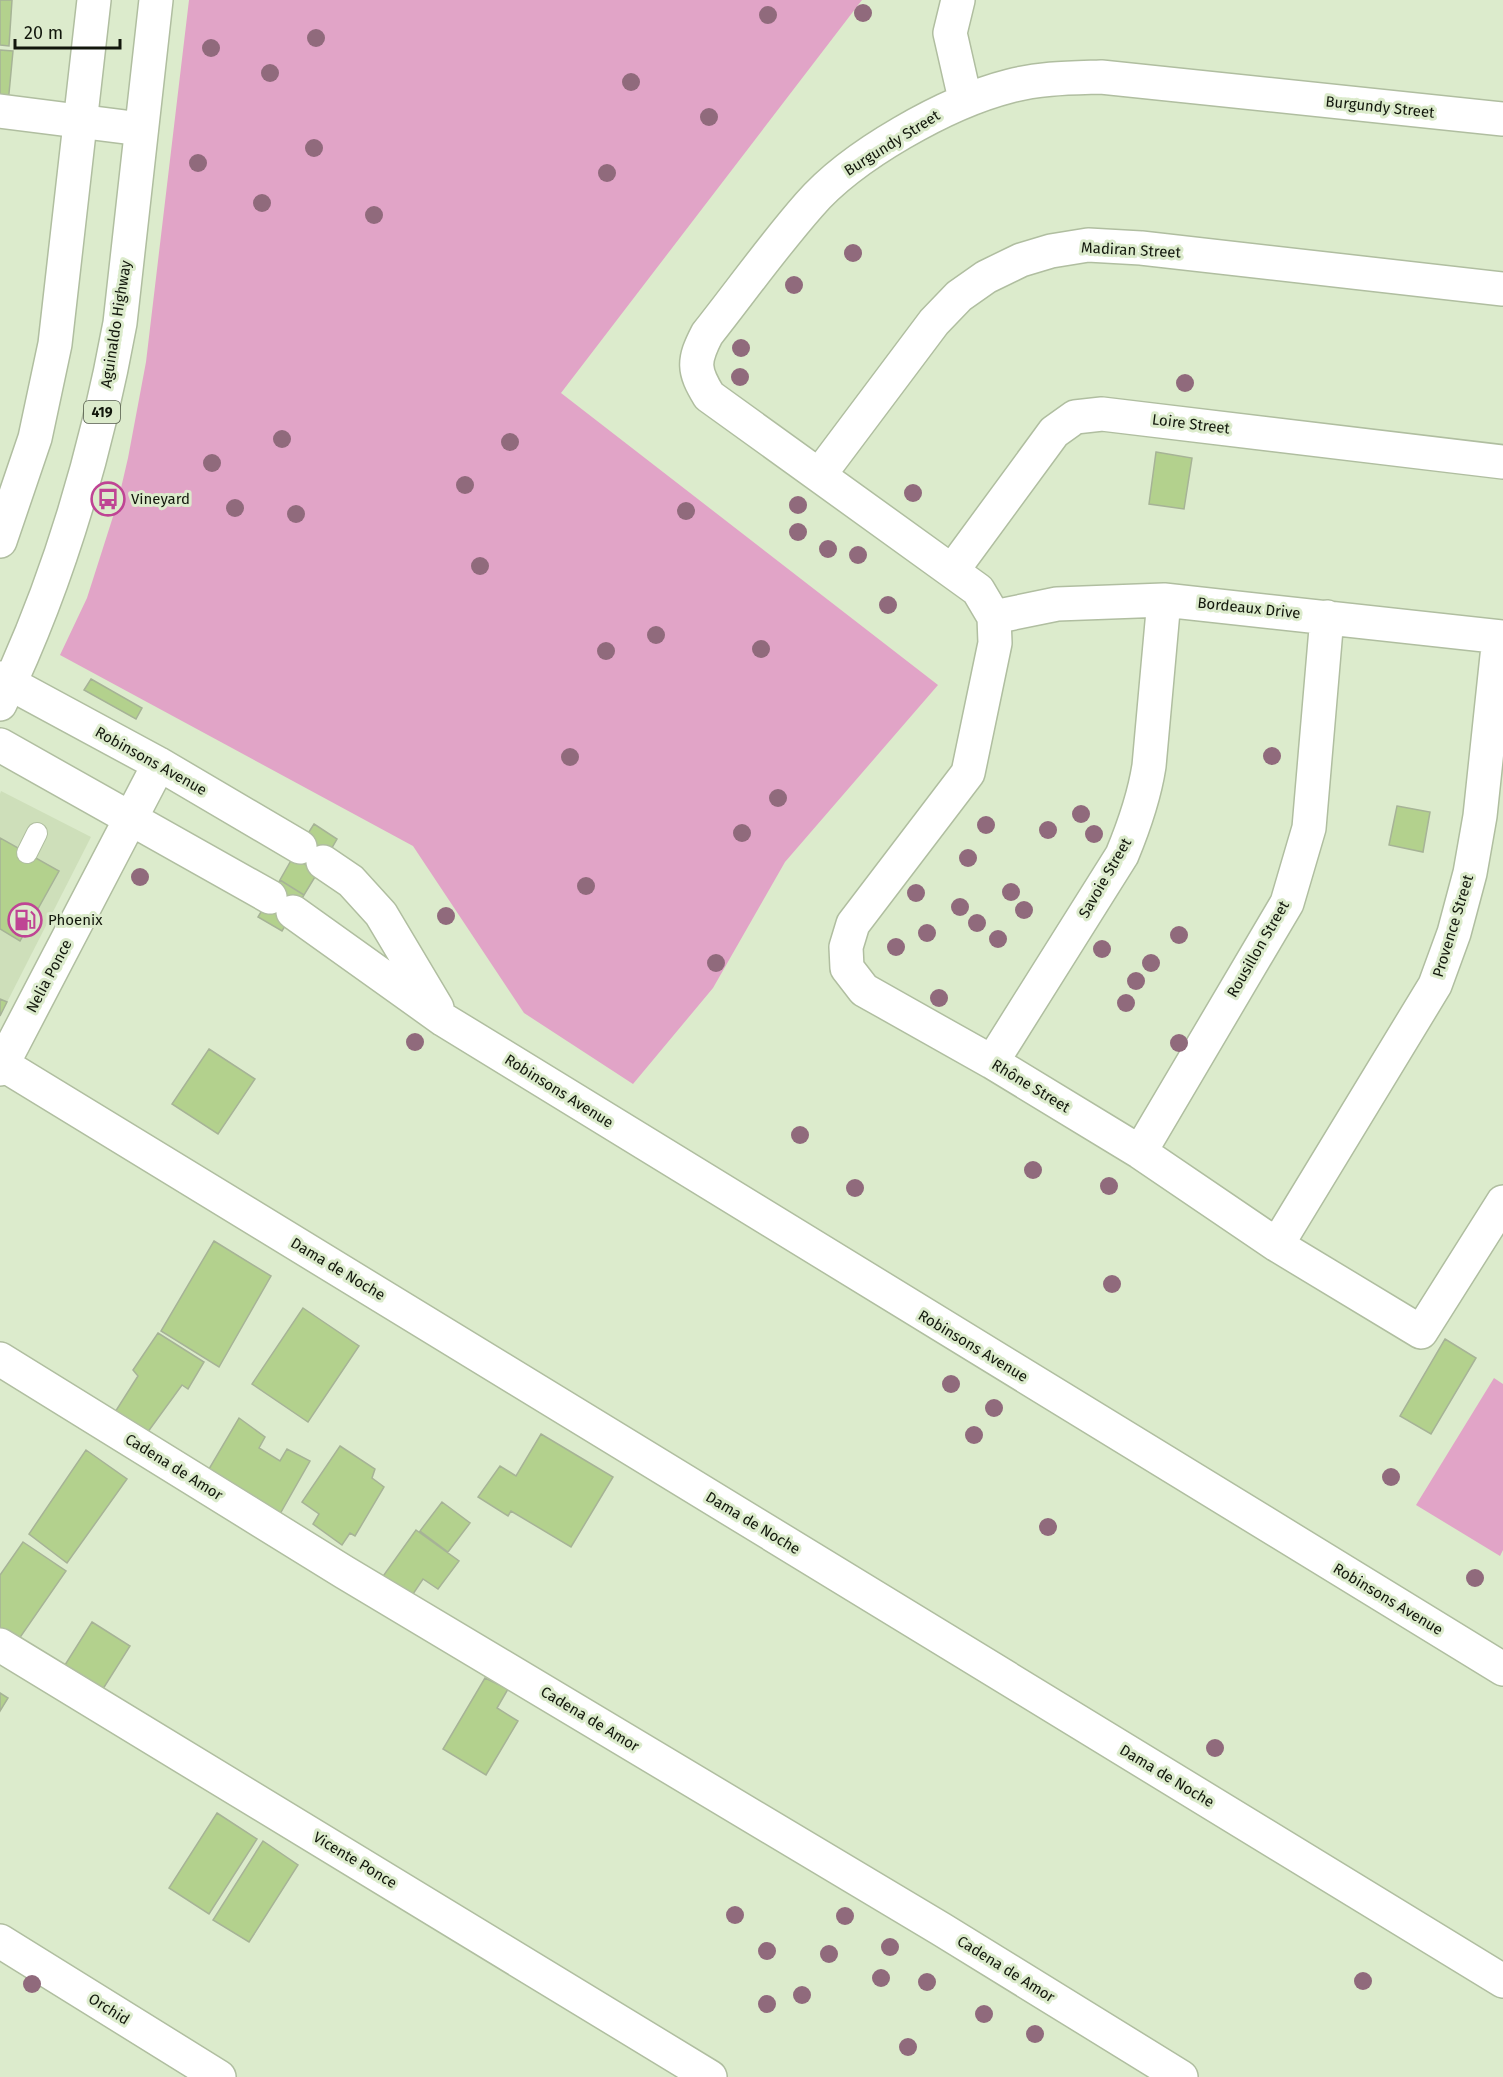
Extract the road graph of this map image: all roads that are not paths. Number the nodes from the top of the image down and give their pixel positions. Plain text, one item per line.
1 (94, 0) edge
2 (156, 0) edge
3 (958, 0) edge
4 (965, 99) junction
5 (0, 111) edge
6 (1503, 119) edge
7 (81, 121) junction
8 (141, 129) junction
9 (1503, 288) edge
10 (1503, 462) edge
11 (820, 474) junction
12 (0, 541) edge
13 (952, 570) junction
14 (1164, 600) junction
15 (994, 617) junction
16 (1327, 617) junction
17 (1501, 637) edge
18 (3, 689) edge
19 (0, 745) edge
20 (159, 764) junction
21 (130, 818) junction
22 (37, 833) dead end
23 (27, 853) dead end
24 (444, 1020) junction
25 (992, 1062) junction
26 (1, 1066) edge
27 (1140, 1152) junction
28 (1503, 1202) edge
29 (1278, 1245) junction
30 (0, 1359) edge
31 (0, 1645) edge
32 (1503, 1669) edge
33 (0, 1941) edge
34 (1503, 1981) edge
35 (219, 2077) edge
36 (710, 2077) edge
37 (1181, 2077) edge

1 - 7 main road
2 - 8 main road, Aguinaldo Highway / 419
3 - 4 main road
4 - 6 main road, Burgundy Street
4 - 11 main road, Burgundy Street
5 - 7 main road
7 - 8 main road
7 - 12 main road
8 - 18 main road, Aguinaldo Highway / 419
9 - 11 main road, Madiran Street
10 - 13 main road, Loire Street
11 - 13 main road, Burgundy Street
13 - 15 main road, Burgundy Street
14 - 15 main road, Bordeaux Drive
14 - 16 main road, Bordeaux Drive
14 - 25 main road, Savoie Street
15 - 25 main road, Rhône Street
16 - 17 main road, Bordeaux Drive
16 - 27 main road, Rousillon Street
17 - 29 main road, Provence Street
18 - 20 main road, Robinsons Avenue
19 - 21 main road, Robinsons Avenue
20 - 21 main road, Nelia Ponce
20 - 24 main road, Robinsons Avenue
21 - 24 main road, Robinsons Avenue
21 - 26 main road, Nelia Ponce
22 - 23 lane
24 - 32 main road, Robinsons Avenue
25 - 27 main road, Rhône Street
26 - 34 main road, Dama de Noche
27 - 29 main road, Rhône Street
28 - 29 main road, Rhône Street
30 - 37 main road, Cadena de Amor
31 - 36 main road, Vicente Ponce
33 - 35 main road, Orchid

